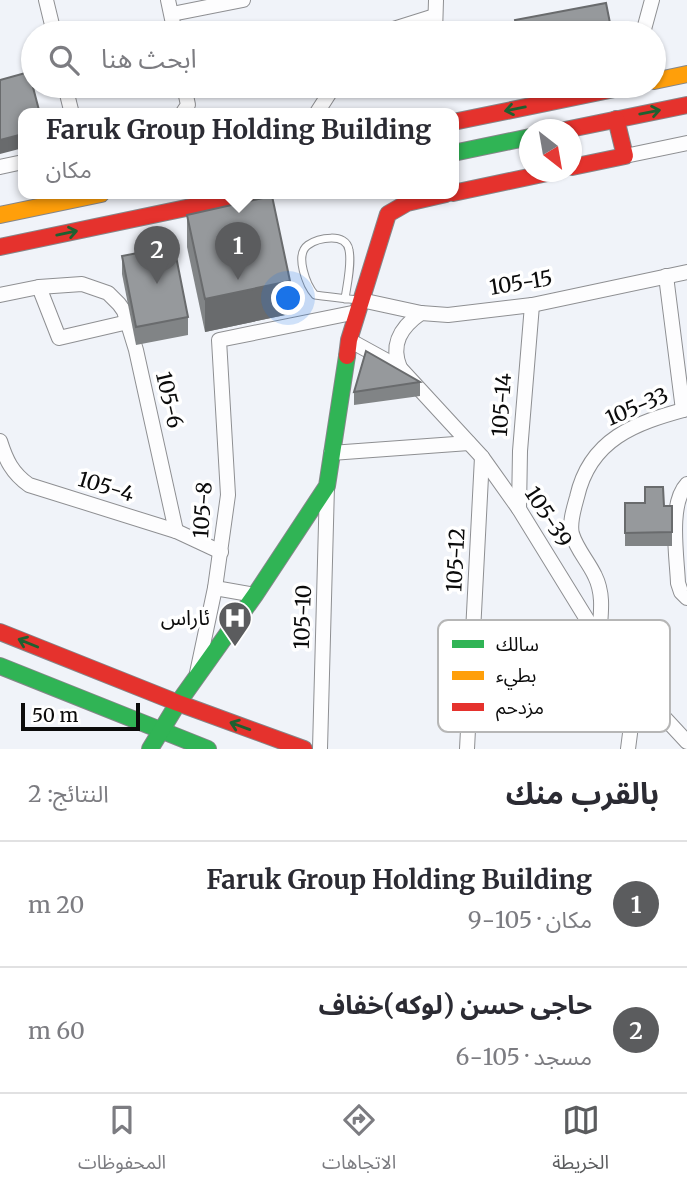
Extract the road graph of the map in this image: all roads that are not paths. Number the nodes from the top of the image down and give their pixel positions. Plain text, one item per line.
1 (46, 0) edge
2 (243, 0) edge
3 (436, 0) edge
4 (652, 0) edge
5 (170, 7) edge
6 (435, 16) junction
7 (51, 21) edge
8 (419, 21) edge
9 (435, 21) edge
10 (646, 21) edge
11 (687, 74) edge
12 (666, 78) edge
13 (569, 98) edge
14 (687, 105) edge
15 (616, 119) junction
16 (459, 120) edge
17 (582, 126) edge
18 (519, 139) edge
19 (687, 143) edge
20 (459, 152) edge
21 (625, 156) junction
22 (18, 163) edge
23 (582, 165) edge
24 (0, 167) edge
25 (519, 179) edge
26 (459, 192) edge
27 (77, 199) edge
28 (229, 199) edge
29 (424, 199) edge
30 (0, 215) edge
31 (0, 247) edge
32 (687, 272) edge
33 (666, 276) junction
34 (39, 287) junction
35 (0, 295) edge
36 (354, 304) junction
37 (532, 305) junction
38 (421, 313) junction
39 (128, 322) junction
40 (349, 340) junction
41 (400, 368) junction
42 (685, 409) edge
43 (0, 441) edge
44 (469, 443) junction
45 (331, 453) junction
46 (482, 457) junction
47 (687, 484) edge
48 (327, 486) junction
49 (519, 509) junction
50 (176, 531) junction
51 (221, 552) junction
52 (215, 588) junction
53 (255, 595) junction
54 (687, 598) edge
55 (474, 620) edge
56 (587, 620) edge
57 (600, 620) edge
58 (0, 632) edge
59 (0, 666) edge
60 (195, 681) junction
61 (178, 704) junction
62 (670, 724) edge
63 (161, 731) junction
64 (687, 742) edge
65 (201, 748) edge
66 (150, 749) edge
67 (304, 749) edge
68 (320, 749) edge

1 - 7 street
2 - 5 street
3 - 6 street
4 - 10 street
6 - 8 street
6 - 9 street
11 - 12 street
13 -> 16 street
15 -> 14 street
15 - 17 street
15 - 21 street
18 - 20 street
19 - 21 street
21 - 23 street
22 - 24 street
25 - 26 street
27 - 30 street
31 -> 28 street
29 - 36 street
32 - 33 street, 105-15
33 - 37 street, 105-15
33 - 42 street
34 - 35 street
34 - 39 street, 105-6
34 - 39 street
36 - 36 lane
36 - 38 street, 105-15
36 - 40 street
36 - 51 street, 105-8
37 - 38 street, 105-15
37 - 49 street, 105-14
38 - 41 street
39 - 50 street, 105-6
40 - 41 street, 105-39
40 - 45 street
41 - 44 street, 105-39
42 - 57 street, 105-33
43 - 50 street, 105-4
44 - 45 street
44 - 46 street, 105-39
45 - 48 street
46 - 49 street, 105-39
46 - 55 street, 105-12
47 - 54 street
48 - 53 street
48 - 68 street, 105-10
49 - 56 street, 105-39
50 - 51 street, 105-4
51 - 52 street, 105-8
52 - 53 street
52 - 60 street, 105-8
53 - 60 street
61 -> 58 street
59 - 63 street
60 - 61 street
61 - 63 street
67 -> 61 street
62 - 64 street, 105-39
63 - 65 street
63 - 66 street

